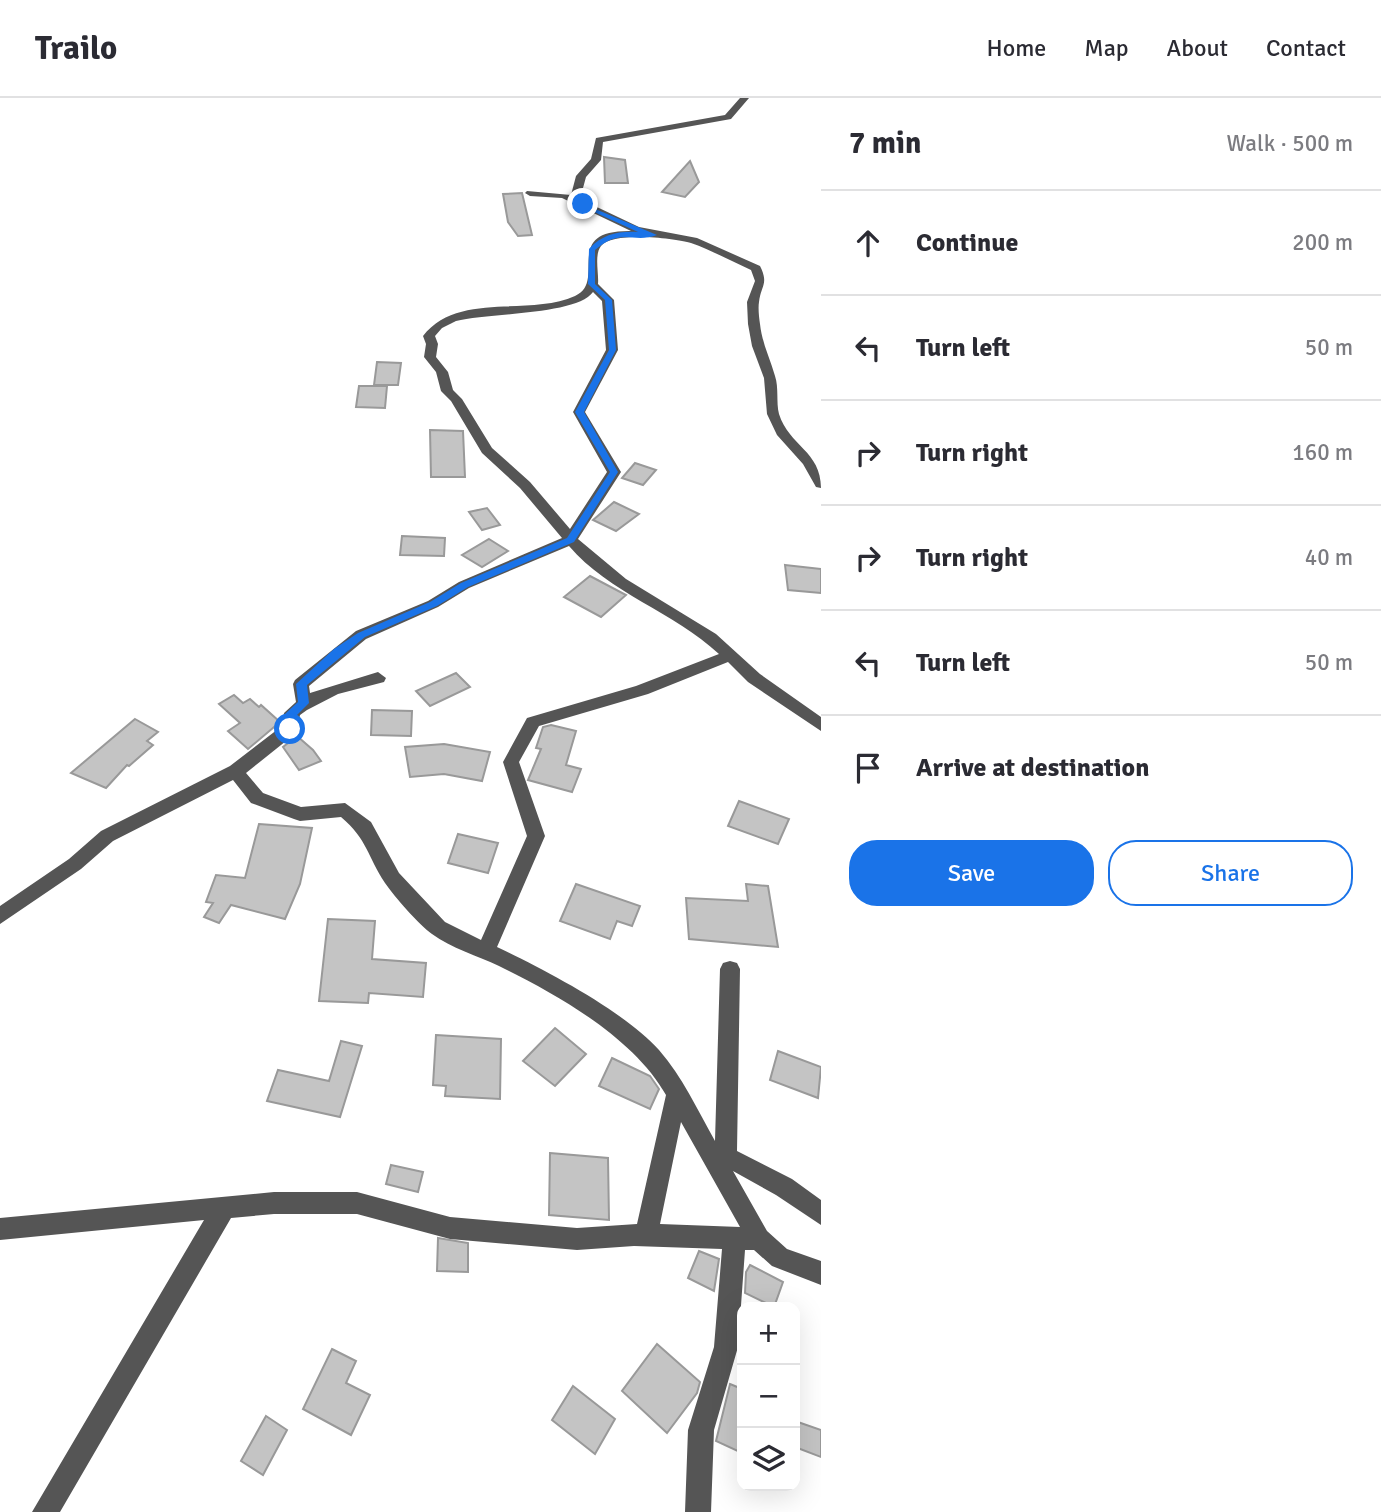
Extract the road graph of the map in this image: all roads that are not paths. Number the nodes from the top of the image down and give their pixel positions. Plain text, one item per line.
1 (745, 98) edge
2 (530, 193) dead end
3 (575, 199) junction
4 (653, 235) junction
5 (592, 284) junction
6 (821, 484) edge
7 (570, 540) junction
8 (731, 655) junction
9 (378, 678) dead end
10 (304, 703) junction
11 (821, 724) edge
12 (236, 771) junction
13 (0, 915) edge
14 (486, 951) junction
15 (730, 969) dead end
16 (676, 1094) junction
17 (716, 1152) junction
18 (225, 1207) junction
19 (821, 1214) edge
20 (0, 1229) edge
21 (646, 1237) junction
22 (747, 1238) junction
23 (821, 1273) edge
24 (45, 1512) edge
25 (698, 1512) edge

1 - 3 street
2 - 3 street
3 - 4 street
4 - 5 street
4 - 6 street
5 - 7 street
5 - 7 street
7 - 8 street
7 - 10 street
8 - 11 street
8 - 14 street
9 - 10 street
10 - 12 street
12 - 13 street
12 - 14 street
14 - 16 street
15 - 17 street
16 - 17 street
16 - 21 street
17 - 19 street
17 - 22 street
18 - 20 street
18 - 21 street
18 - 24 street
21 - 22 street
22 - 23 street
22 - 25 street

